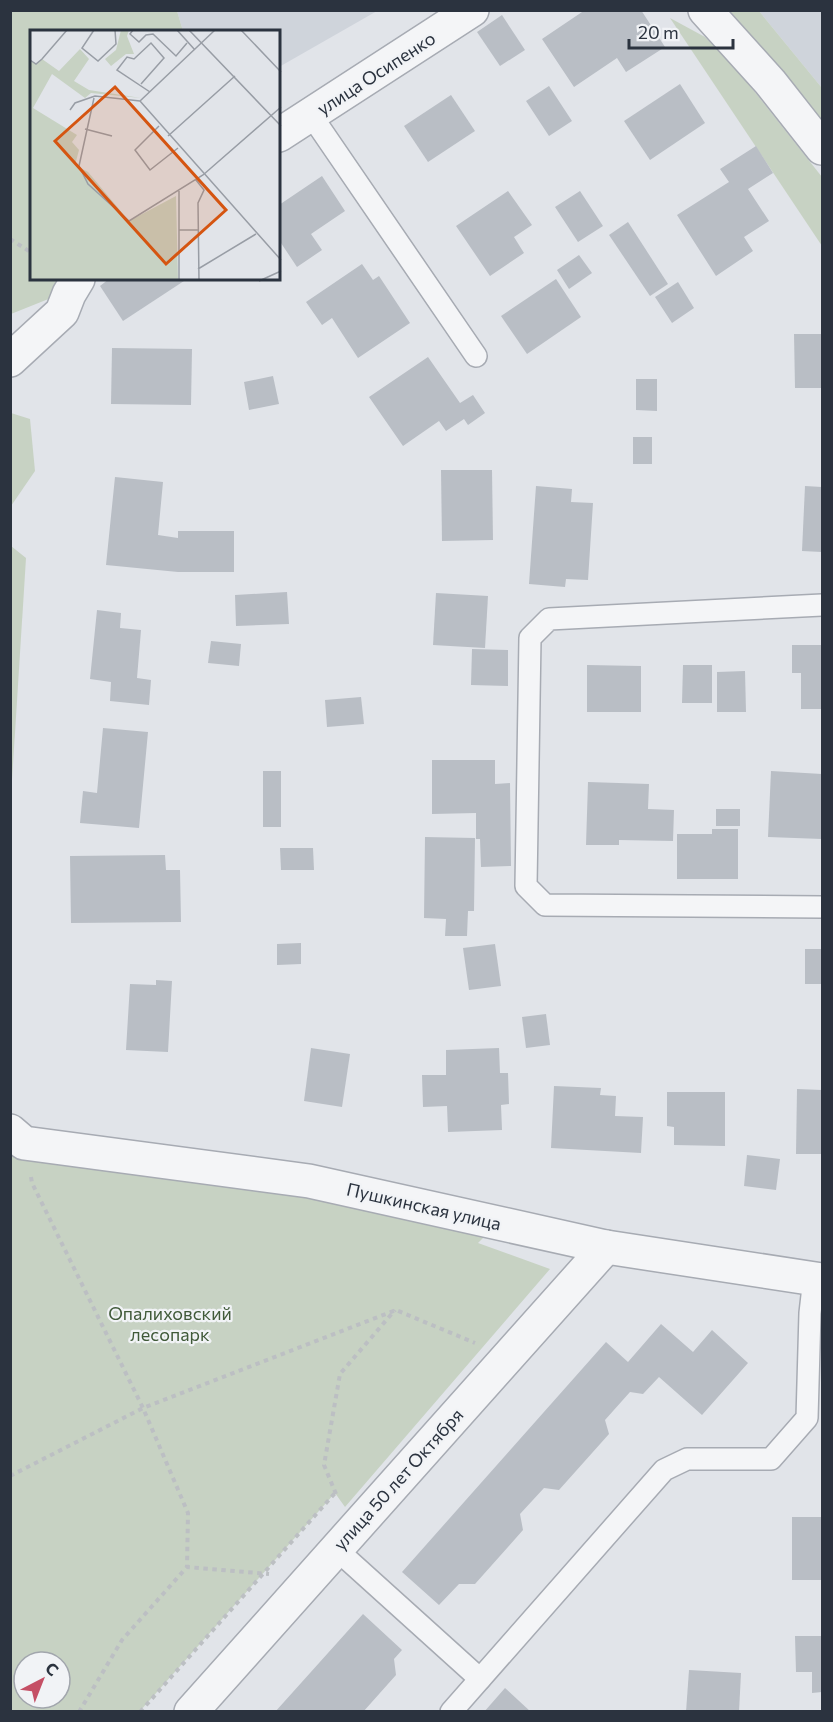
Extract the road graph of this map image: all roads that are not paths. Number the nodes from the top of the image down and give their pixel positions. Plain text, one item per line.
1 (472, 10) edge
2 (705, 10) edge
3 (311, 115) junction
4 (280, 134) edge
5 (822, 148) edge
6 (77, 280) edge
7 (476, 356) dead end
8 (10, 360) edge
9 (822, 605) edge
10 (822, 907) edge
11 (17, 1137) edge
12 (606, 1247) junction
13 (818, 1279) edge
14 (336, 1549) junction
15 (480, 1679) junction
16 (191, 1712) edge
17 (451, 1712) edge

1 - 3 street, улица Осипенко
2 - 5 street
3 - 4 street, улица Осипенко
3 - 7 lane
6 - 8 street
9 - 10 lane
11 - 12 street, Пушкинская улица
12 - 13 street, Пушкинская улица
12 - 14 street, улица 50 лет Октября
13 - 15 lane
14 - 15 lane
14 - 16 street, улица 50 лет Октября
15 - 17 lane

